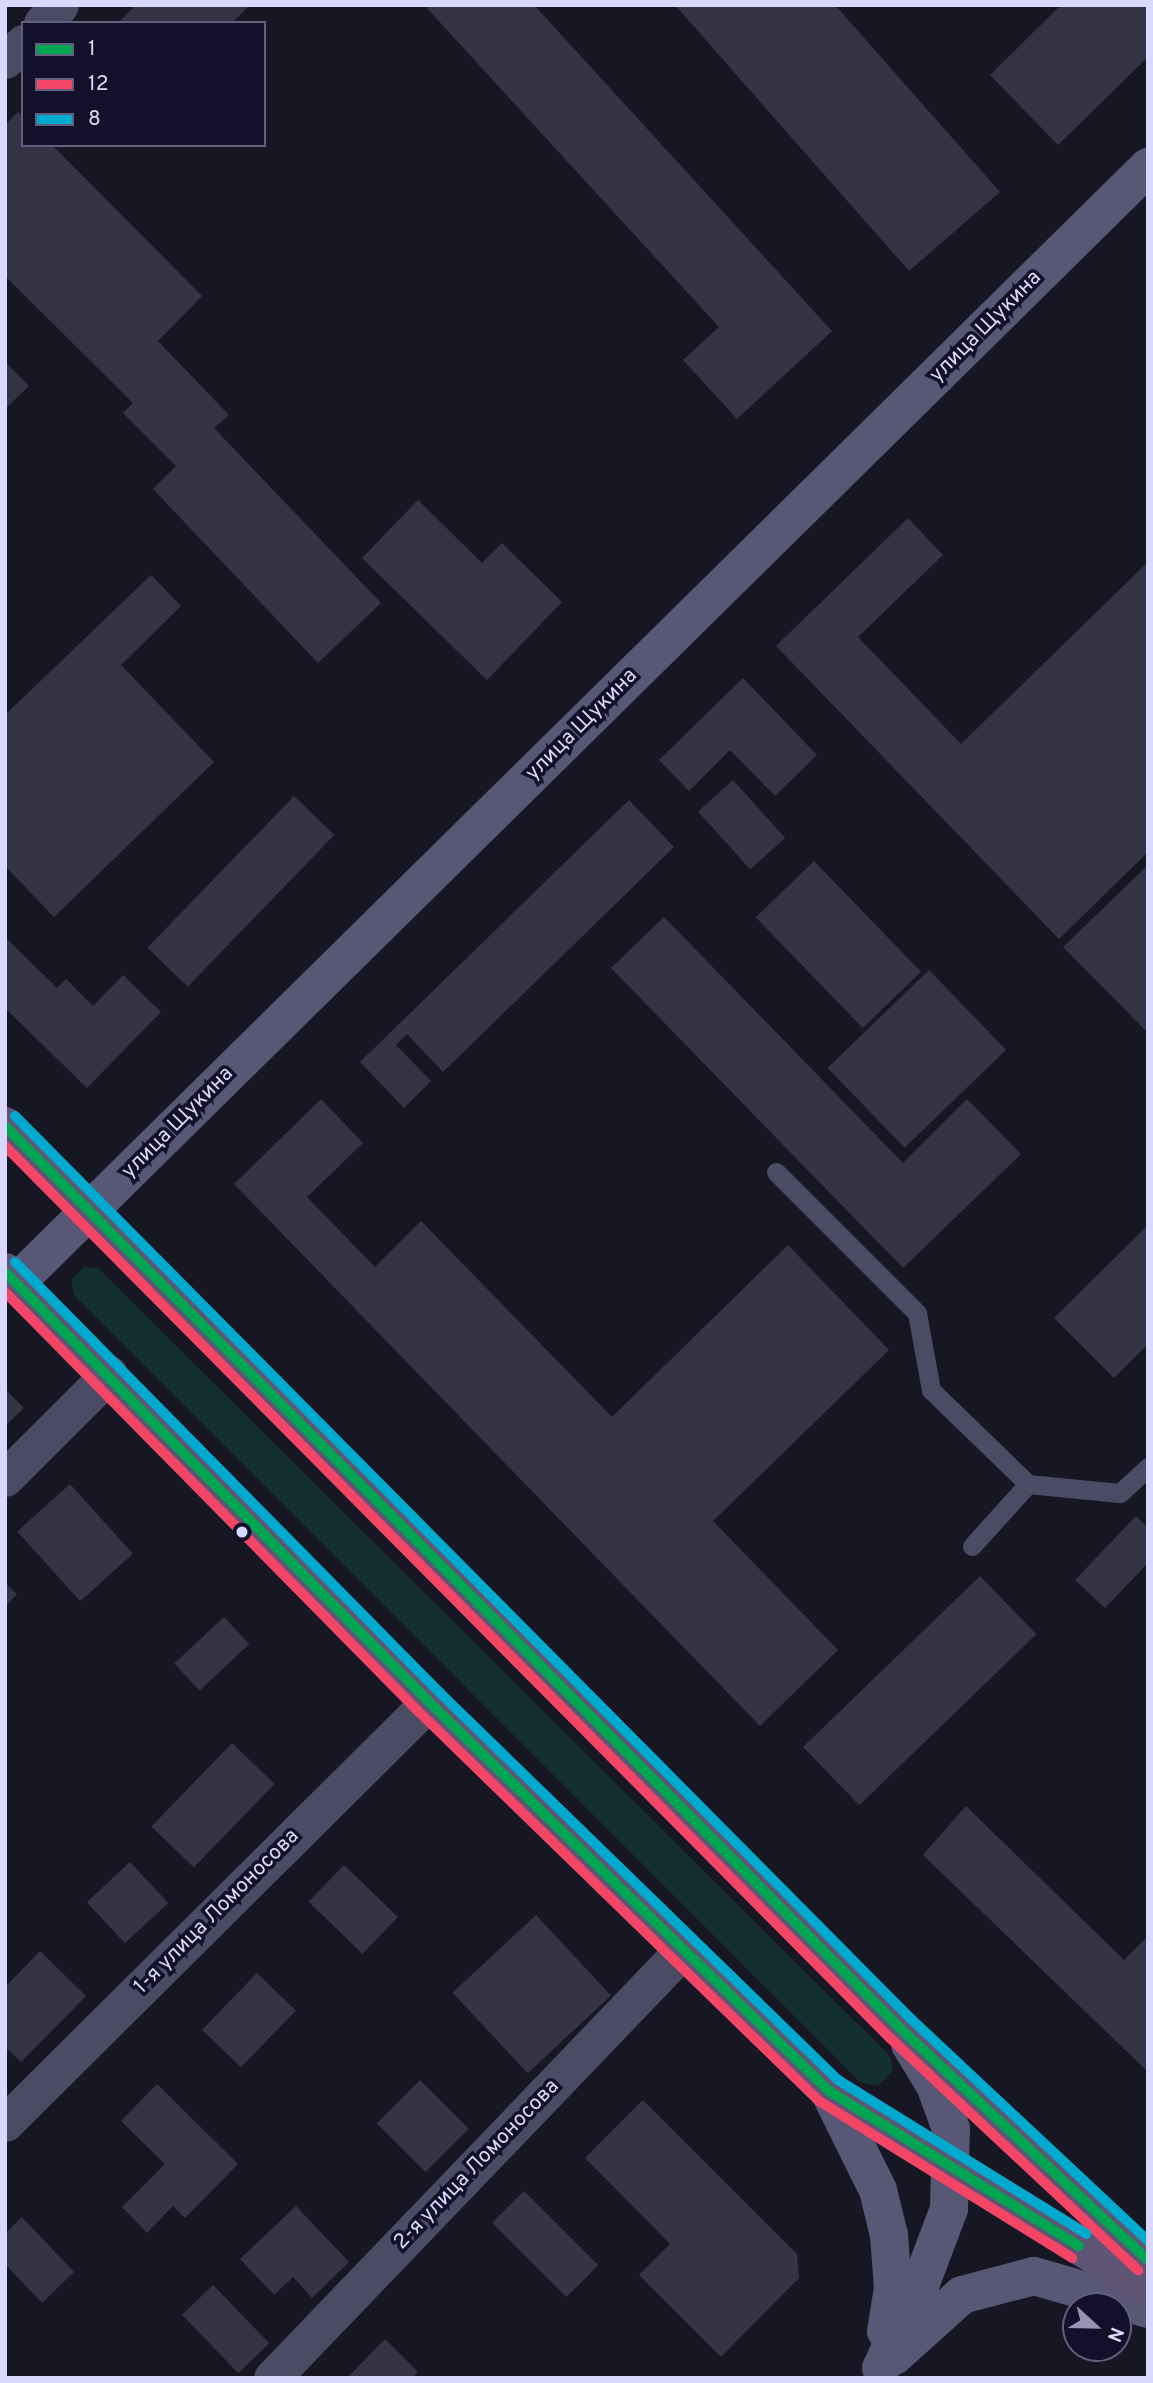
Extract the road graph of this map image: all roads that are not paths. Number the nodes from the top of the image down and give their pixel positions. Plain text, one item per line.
1 (60, 5) edge
2 (45, 21) edge
3 (21, 45) edge
4 (5, 60) edge
5 (1148, 167) edge
6 (5, 1126) edge
7 (776, 1172) dead end
8 (90, 1210) junction
9 (11, 1277) edge
10 (109, 1374) junction
11 (1148, 1467) edge
12 (5, 1478) edge
13 (1028, 1485) junction
14 (972, 1546) dead end
15 (429, 1702) junction
16 (681, 1952) junction
17 (900, 2028) junction
18 (829, 2091) junction
19 (5, 2123) edge
20 (950, 2169) junction
21 (1148, 2260) edge
22 (1148, 2288) edge
23 (1148, 2309) edge
24 (876, 2373) edge
25 (272, 2378) edge

1 - 2 street
3 - 4 street
5 - 8 street, улица Щукина
6 - 8 main road
7 - 13 lane
8 - 9 street, улица Щукина
8 - 17 main road
9 - 10 main road
10 - 12 street
10 - 15 main road
11 - 13 lane
13 - 14 lane
15 - 16 main road
15 - 19 street, 1-я улица Ломоносова
16 - 18 main road
16 - 25 street, 2-я улица Ломоносова
17 - 20 street
17 - 21 main road
18 - 20 main road
18 - 24 street
20 - 22 main road
20 - 24 street
23 - 24 street

